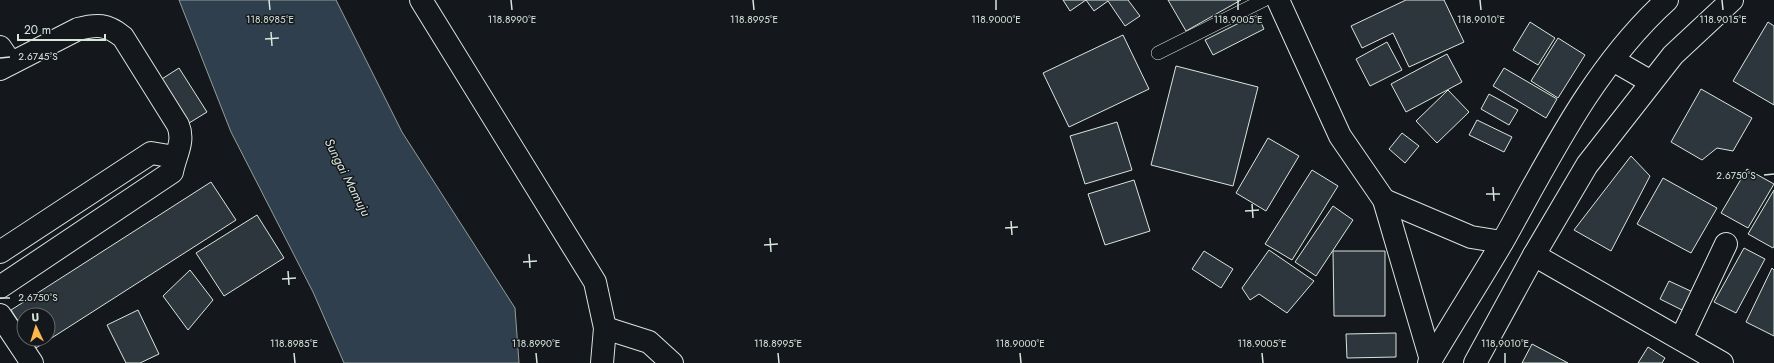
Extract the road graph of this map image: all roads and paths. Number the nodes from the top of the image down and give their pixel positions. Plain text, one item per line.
1 (421, 0) edge
2 (1264, 0) edge
3 (1278, 0) edge
4 (1667, 0) edge
5 (1732, 0) edge
6 (1158, 53) dead end
7 (4, 60) edge
8 (1613, 60) junction
9 (1651, 82) junction
10 (175, 157) junction
11 (1384, 200) junction
12 (1502, 242) junction
13 (1726, 244) dead end
14 (0, 252) edge
15 (1534, 255) junction
16 (0, 287) edge
17 (0, 315) edge
18 (605, 328) junction
19 (1681, 339) junction
20 (1430, 361) edge
21 (32, 363) edge
22 (602, 363) edge
23 (672, 363) edge
24 (1475, 363) edge
25 (1722, 363) edge

1 - 18 main road
2 - 6 lane
3 - 11 main road
4 - 8 main road
5 - 9 main road
7 - 10 main road
8 - 9 main road
8 - 12 main road
9 - 15 main road
10 - 14 main road
10 - 16 main road
11 - 12 main road
11 - 20 main road
12 - 15 main road
12 - 20 main road
13 - 19 main road
15 - 19 main road
15 - 24 main road
17 - 21 main road
18 - 22 main road
18 - 23 main road
19 - 25 main road

